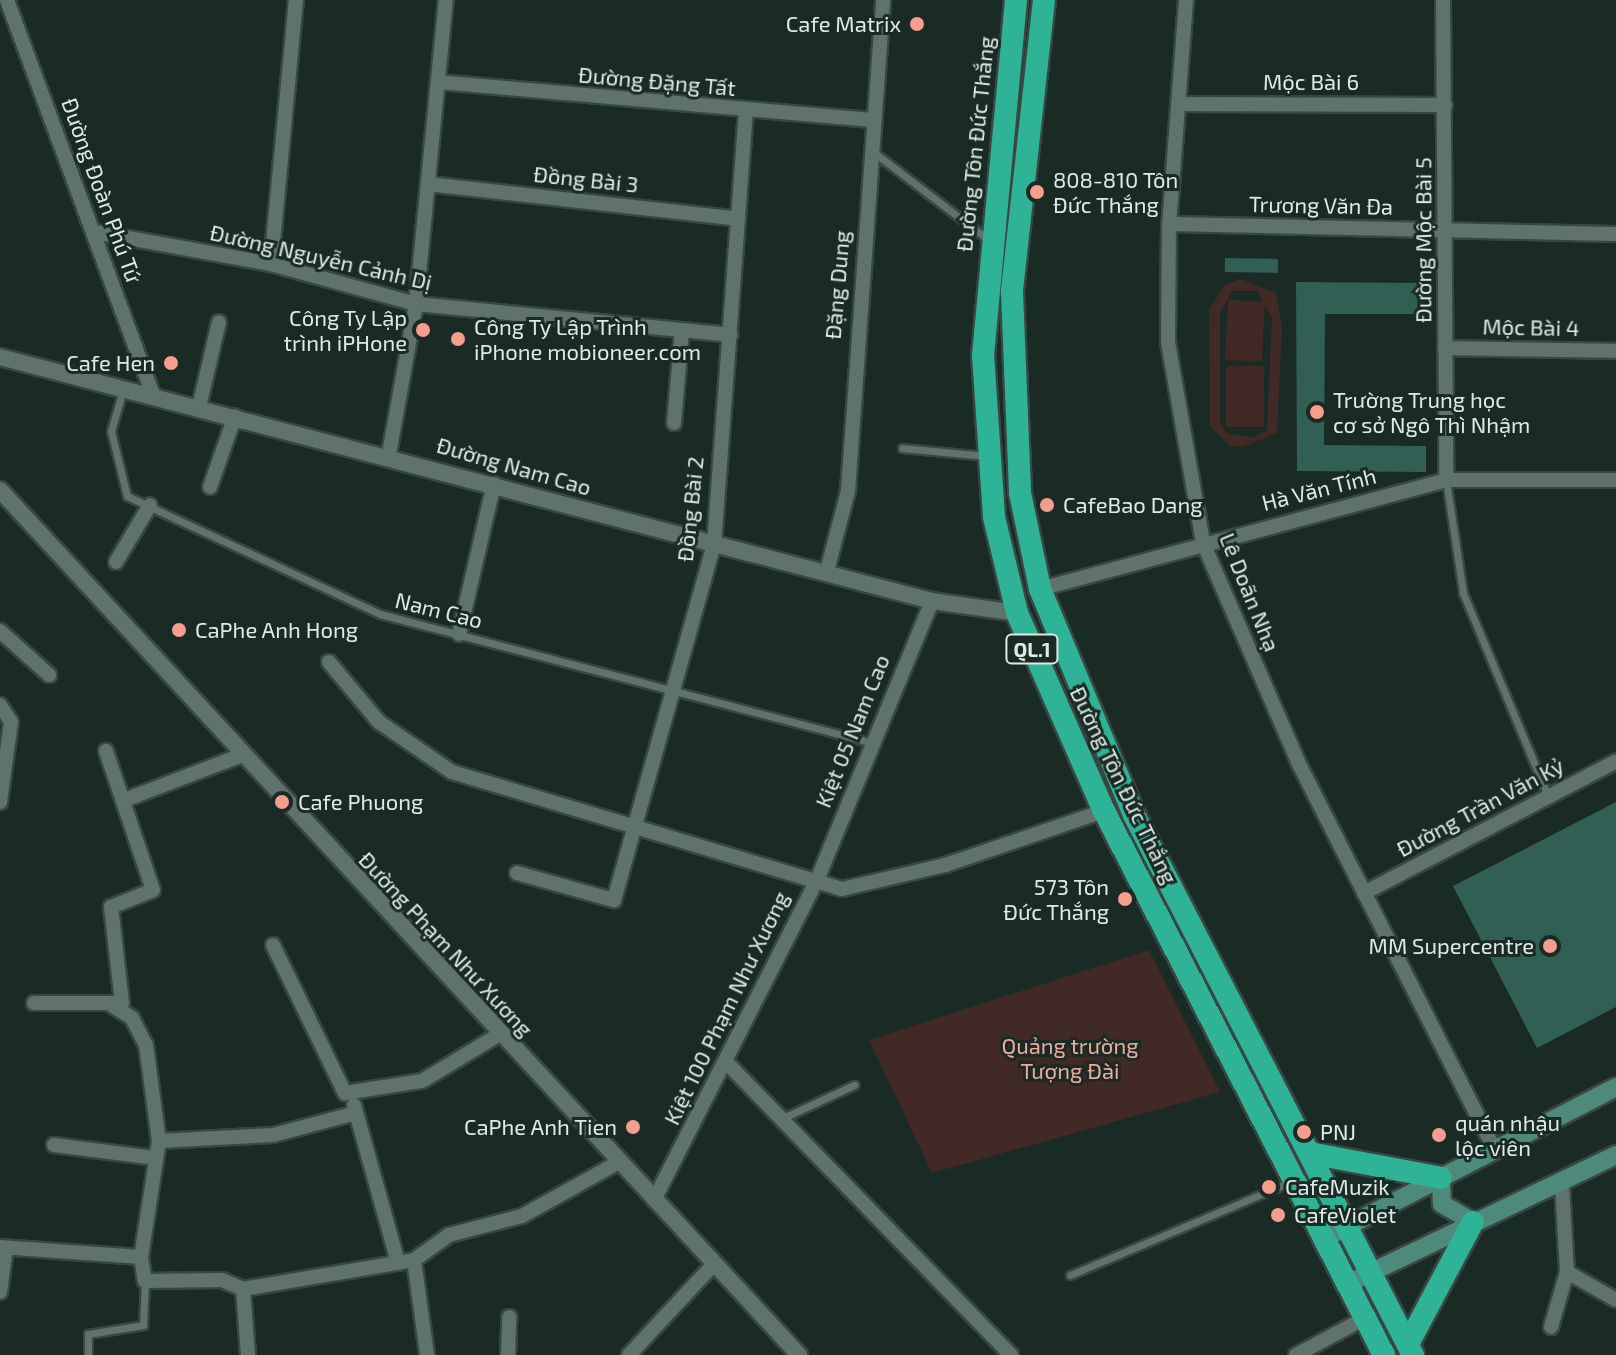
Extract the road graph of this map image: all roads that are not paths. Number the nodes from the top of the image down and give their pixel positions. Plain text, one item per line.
1 (7, 0) edge
2 (296, 0) edge
3 (446, 0) edge
4 (883, 0) edge
5 (1016, 0) edge
6 (1044, 0) edge
7 (1186, 0) edge
8 (1443, 0) edge
9 (438, 82) junction
10 (1178, 104) junction
11 (1445, 105) junction
12 (746, 111) junction
13 (873, 120) junction
14 (870, 149) junction
15 (428, 184) junction
16 (738, 219) junction
17 (1169, 224) junction
18 (1446, 230) junction
19 (95, 232) junction
20 (1616, 234) edge
21 (990, 240) junction
22 (271, 264) junction
23 (416, 304) junction
24 (219, 322) dead end
25 (682, 330) junction
26 (730, 335) junction
27 (1445, 348) junction
28 (1616, 351) edge
29 (0, 357) edge
30 (124, 388) junction
31 (153, 395) junction
32 (199, 407) junction
33 (235, 416) junction
34 (674, 423) dead end
35 (902, 448) dead end
36 (389, 454) junction
37 (986, 456) junction
38 (1446, 480) junction
39 (1616, 480) edge
40 (494, 484) junction
41 (210, 487) dead end
42 (0, 490) edge
43 (150, 505) junction
44 (1203, 543) junction
45 (714, 545) junction
46 (116, 562) dead end
47 (827, 571) junction
48 (1040, 589) junction
49 (932, 601) junction
50 (1017, 613) junction
51 (0, 631) edge
52 (459, 634) junction
53 (329, 662) dead end
54 (49, 675) dead end
55 (671, 687) junction
56 (0, 705) edge
57 (869, 742) junction
58 (106, 751) dead end
59 (242, 755) junction
60 (1616, 761) edge
61 (2, 785) edge
62 (1548, 796) junction
63 (127, 799) junction
64 (0, 802) edge
65 (1104, 811) junction
66 (635, 822) junction
67 (517, 873) dead end
68 (817, 880) junction
69 (1364, 893) junction
70 (273, 945) dead end
71 (34, 1003) dead end
72 (113, 1006) junction
73 (500, 1034) junction
74 (728, 1064) junction
75 (854, 1085) dead end
76 (1616, 1087) edge
77 (351, 1095) junction
78 (356, 1113) junction
79 (781, 1119) junction
80 (159, 1141) junction
81 (54, 1145) dead end
82 (1495, 1150) junction
83 (1310, 1153) junction
84 (1616, 1155) edge
85 (156, 1158) junction
86 (619, 1162) junction
87 (1441, 1178) junction
88 (1295, 1180) junction
89 (1562, 1184) junction
90 (654, 1200) junction
91 (1473, 1222) junction
92 (1349, 1225) junction
93 (1325, 1238) junction
94 (3, 1248) edge
95 (141, 1257) junction
96 (414, 1260) junction
97 (398, 1263) junction
98 (714, 1264) junction
99 (1372, 1272) junction
100 (1567, 1272) junction
101 (1070, 1275) dead end
102 (145, 1281) junction
103 (1349, 1283) junction
104 (243, 1289) junction
105 (0, 1292) edge
106 (1616, 1300) edge
107 (509, 1317) dead end
108 (1365, 1318) junction
109 (1551, 1327) dead end
110 (1410, 1350) edge
111 (88, 1355) edge
112 (248, 1355) edge
113 (427, 1355) edge
114 (508, 1355) edge
115 (629, 1355) edge
116 (799, 1355) edge
117 (1011, 1355) edge
118 (1296, 1355) edge
119 (1384, 1355) edge

1 - 19 street, Đường Đoàn Phú Tứ
2 - 22 street
3 - 9 street
4 - 13 street, Đặng Dung
5 - 21 highway, Đường Tôn Đức Thắng / QL.1
6 - 48 highway, Đường Tôn Đức Thắng / QL.1
7 - 10 street, Lê Doãn Nhạ
8 - 11 street, Đường Mộc Bài 5
9 - 12 street, Đường Đặng Tất
9 - 15 street
10 - 11 street, Mộc Bài 6
10 - 17 street, Lê Doãn Nhạ
11 - 18 street, Đường Mộc Bài 5
12 - 13 street, Đường Đặng Tất
12 - 16 street, Đồng Bài 2
13 - 14 street, Đặng Dung
14 - 21 lane
14 - 47 street, Đặng Dung
15 - 16 street, Đồng Bài 3
15 - 23 street
16 - 26 street, Đồng Bài 2
17 - 18 street, Trương Văn Đa
17 - 44 street, Lê Doãn Nhạ
18 - 20 street, Trương Văn Đa
18 - 27 street, Đường Mộc Bài 5
19 - 22 street, Đường Nguyễn Cảnh Dị
19 - 31 street, Đường Đoàn Phú Tứ
21 - 37 highway, Đường Tôn Đức Thắng / QL.1
22 - 23 street, Đường Nguyễn Cảnh Dị
23 - 25 street, Đường Nguyễn Cảnh Dị
23 - 36 street
24 - 32 street
25 - 26 street, Đường Nguyễn Cảnh Dị
25 - 34 street
26 - 45 street, Đồng Bài 2
27 - 28 street, Mộc Bài 4
27 - 38 street, Đường Mộc Bài 5
29 - 30 street, Đường Nam Cao
30 - 31 street, Đường Nam Cao
30 - 43 lane, Nam Cao
31 - 32 street, Đường Nam Cao
32 - 33 street, Đường Nam Cao
33 - 36 street, Đường Nam Cao
33 - 41 street
35 - 37 lane
36 - 40 street, Đường Nam Cao
37 - 50 highway, Đường Tôn Đức Thắng / QL.1
38 - 39 street, Hà Văn Tính
38 - 44 street, Hà Văn Tính
38 - 62 lane
40 - 45 street, Đường Nam Cao
40 - 52 street
42 - 59 street, Đường Phạm Như Xương
43 - 46 street
43 - 52 lane, Nam Cao
44 - 48 street, Hà Văn Tính
44 - 69 street, Lê Doãn Nhạ
45 - 47 street, Đường Nam Cao
45 - 55 street, Đồng Bài 2
47 - 49 street, Đường Nam Cao
48 - 83 highway, Đường Tôn Đức Thắng / QL.1
49 - 50 street, Đường Nam Cao
49 - 57 street, Kiệt 05 Nam Cao
50 - 65 highway, Đường Tôn Đức Thắng / QL.1
51 - 54 street
52 - 55 lane, Nam Cao
53 - 66 street
55 - 57 lane, Nam Cao
55 - 66 street, Đồng Bài 2
56 - 61 street
57 - 68 street, Kiệt 05 Nam Cao
58 - 63 street
59 - 63 street
59 - 73 street, Đường Phạm Như Xương
60 - 62 street, Đường Trần Văn Kỷ
61 - 64 street
62 - 69 street, Đường Trần Văn Kỷ
63 - 72 street
65 - 68 street
65 - 88 highway, Đường Tôn Đức Thắng / QL.1
66 - 67 street, Đồng Bài 2
66 - 68 street
68 - 74 street, Kiệt 100 Phạm Như Xương
69 - 82 street, Lê Doãn Nhạ
70 - 77 street
71 - 72 street
72 - 80 street
73 - 77 street
73 - 86 street, Đường Phạm Như Xương
74 - 79 street
74 - 90 street, Kiệt 100 Phạm Như Xương
75 - 79 lane
76 - 82 main road
77 - 78 street
78 - 80 street
78 - 97 street
79 - 117 street
80 - 85 street
81 - 85 street
82 - 87 main road
83 - 87 highway
83 - 92 highway, Đường Tôn Đức Thắng / QL.1
84 - 89 main road
85 - 95 street
86 - 90 street, Đường Phạm Như Xương
86 - 96 street
87 - 91 main road
87 - 92 main road
88 - 93 highway, Đường Tôn Đức Thắng / QL.1
88 - 101 lane
89 - 91 main road
89 - 100 street
90 - 98 street, Đường Phạm Như Xương
91 - 99 main road
91 - 110 highway
92 - 93 main road
92 - 99 highway, Đường Tôn Đức Thắng / QL.1
93 - 103 highway, Đường Tôn Đức Thắng / QL.1
94 - 95 street
94 - 105 street
95 - 102 street
96 - 97 street
96 - 113 street
97 - 104 street
98 - 115 street
98 - 116 street, Đường Phạm Như Xương
99 - 103 main road
99 - 110 highway, Đường Tôn Đức Thắng / QL.1
100 - 106 street
100 - 109 street
102 - 104 street
102 - 111 lane
103 - 108 highway, Đường Tôn Đức Thắng / QL.1
104 - 112 street
107 - 114 street
108 - 118 street
108 - 119 highway, Đường Tôn Đức Thắng / QL.1

